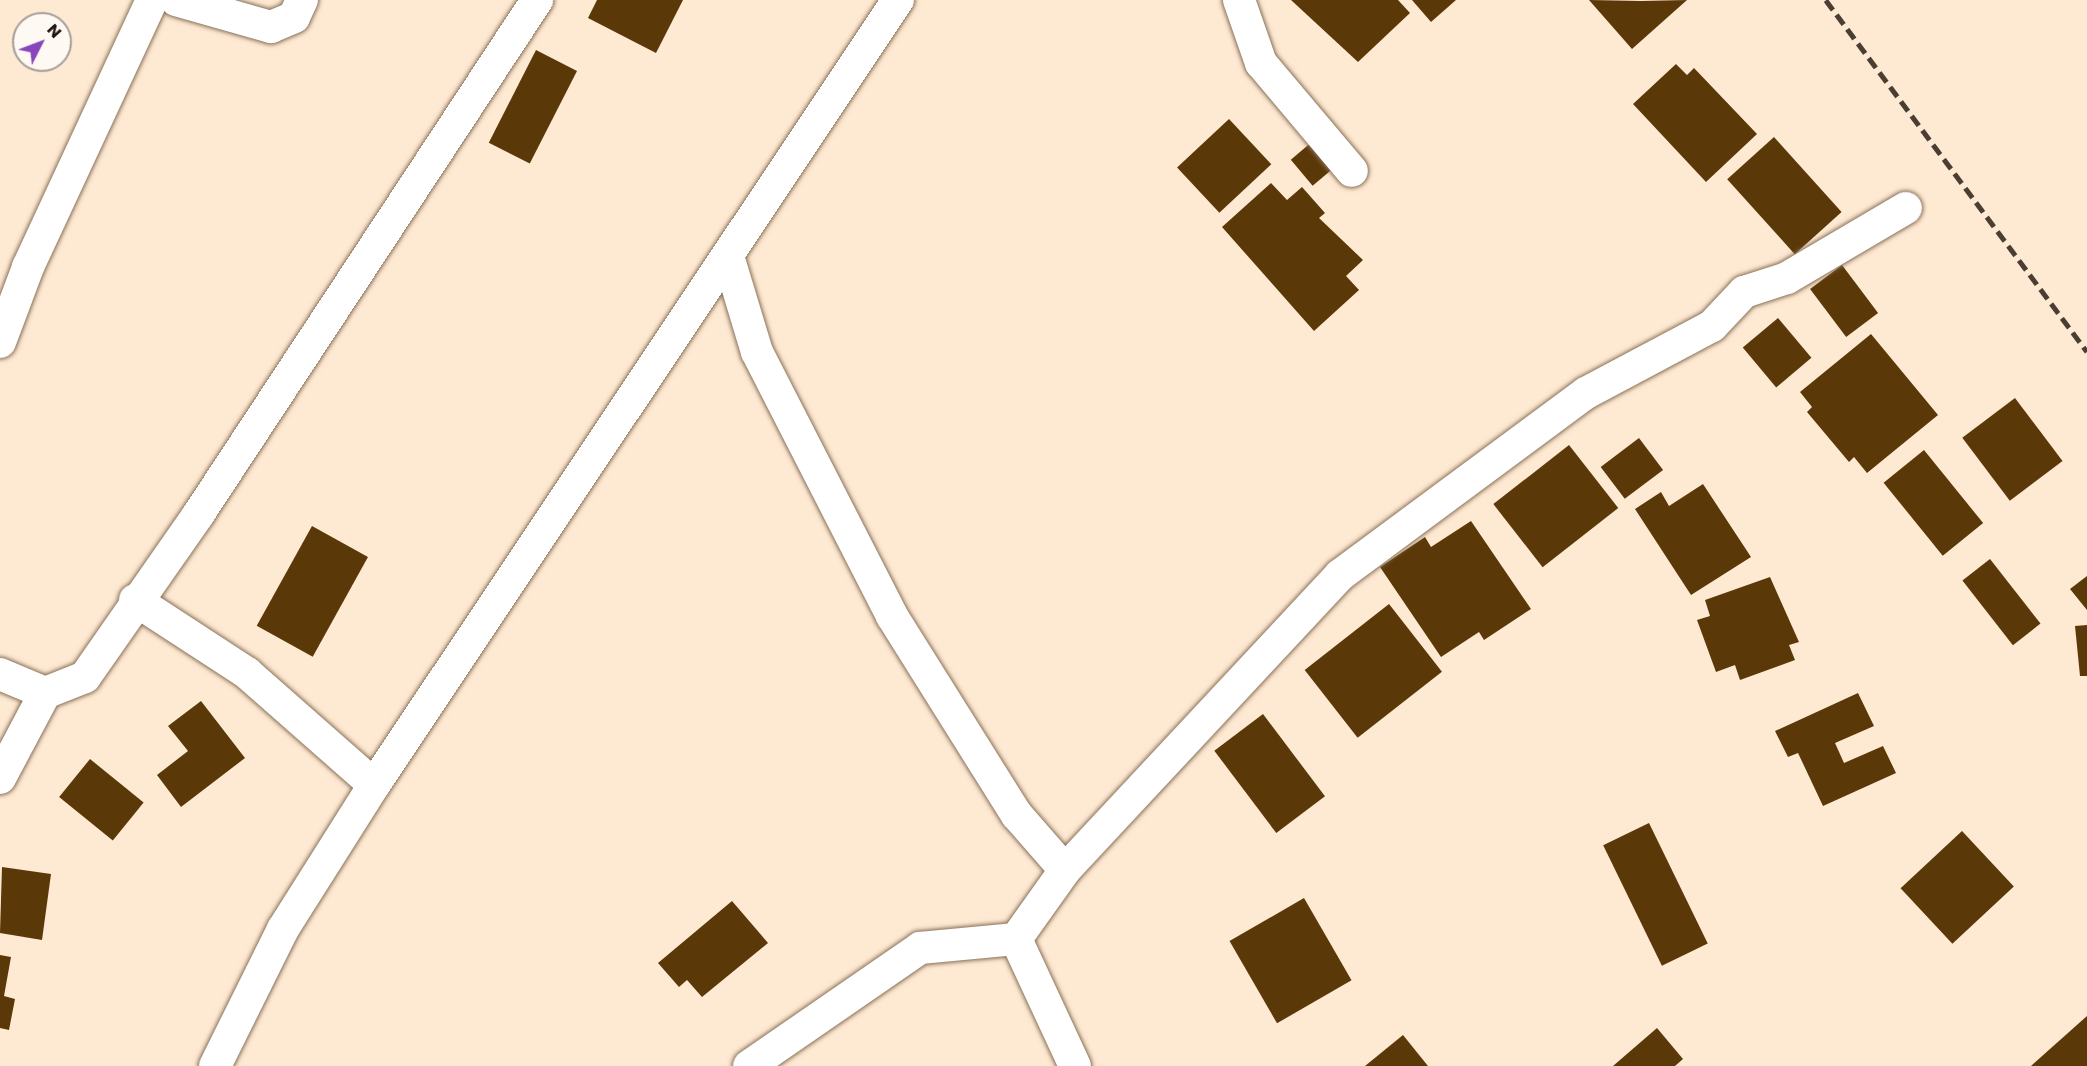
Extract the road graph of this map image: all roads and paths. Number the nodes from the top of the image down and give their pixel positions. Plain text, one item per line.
1 (152, 0) edge
2 (176, 0) edge
3 (302, 0) edge
4 (537, 0) edge
5 (898, 0) edge
6 (1239, 0) edge
7 (1352, 171) dead end
8 (1906, 208) dead end
9 (728, 256) junction
10 (0, 342) edge
11 (135, 600) junction
12 (0, 674) edge
13 (45, 693) junction
14 (0, 778) edge
15 (374, 785) junction
16 (1065, 870) junction
17 (1016, 939) junction
18 (214, 1066) edge
19 (749, 1066) edge
20 (1075, 1066) edge

1 - 10 street
2 - 3 street
4 - 11 street
5 - 9 street
6 - 7 street
8 - 16 street
9 - 15 street
9 - 16 street
11 - 13 street
11 - 15 street
12 - 13 street
13 - 14 street
15 - 18 street
16 - 17 street
17 - 19 street
17 - 20 street

